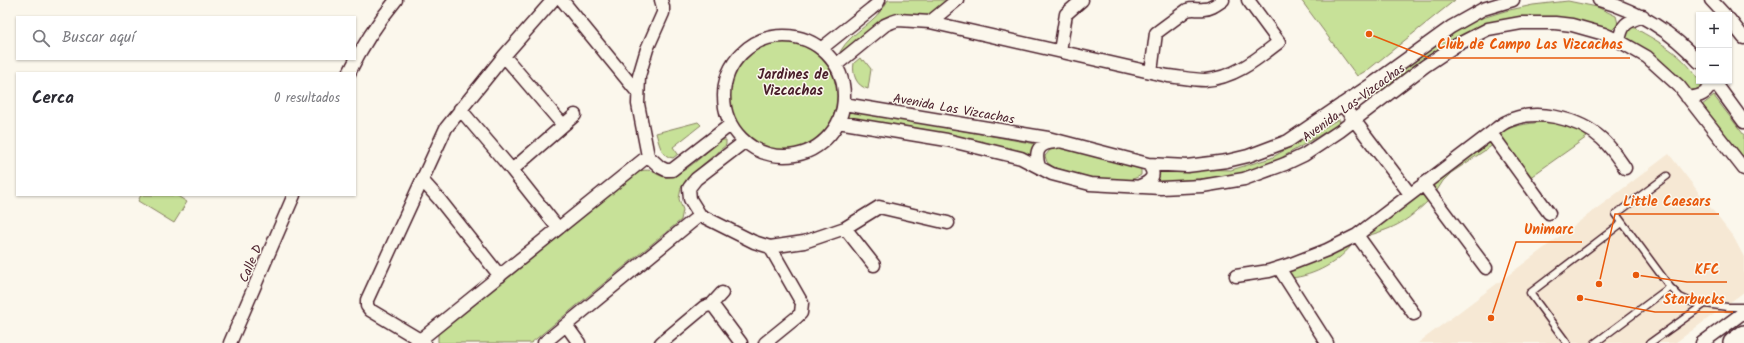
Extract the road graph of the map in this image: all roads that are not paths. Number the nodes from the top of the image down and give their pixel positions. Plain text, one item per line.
1 (396, 0) edge
2 (552, 0) edge
3 (562, 0) edge
4 (661, 0) edge
5 (879, 0) edge
6 (958, 0) edge
7 (1082, 0) edge
8 (1222, 0) edge
9 (1248, 0) edge
10 (1513, 0) edge
11 (1598, 0) edge
12 (1711, 0) edge
13 (1722, 12) edge
14 (1643, 16) junction
15 (930, 22) junction
16 (1732, 24) edge
17 (1744, 38) edge
18 (1620, 41) junction
19 (822, 48) junction
20 (1060, 51) junction
21 (504, 56) junction
22 (1696, 59) edge
23 (836, 65) junction
24 (350, 72) edge
25 (1151, 72) junction
26 (1711, 84) edge
27 (1715, 84) edge
28 (638, 93) junction
29 (1687, 97) junction
30 (844, 104) junction
31 (1342, 104) junction
32 (460, 109) junction
33 (575, 115) dead end
34 (1353, 121) junction
35 (838, 122) junction
36 (1744, 122) edge
37 (563, 125) junction
38 (730, 125) junction
39 (1490, 133) junction
40 (1060, 141) junction
41 (744, 142) junction
42 (648, 156) junction
43 (1148, 164) junction
44 (1039, 167) junction
45 (1625, 168) dead end
46 (1744, 169) edge
47 (512, 170) junction
48 (1667, 176) dead end
49 (422, 180) junction
50 (1424, 184) junction
51 (1140, 186) junction
52 (1410, 194) junction
53 (294, 196) edge
54 (1549, 213) dead end
55 (700, 215) junction
56 (948, 223) dead end
57 (1622, 223) junction
58 (558, 228) junction
59 (846, 228) junction
60 (1357, 235) junction
61 (770, 247) junction
62 (874, 265) dead end
63 (1279, 268) junction
64 (1486, 268) dead end
65 (500, 276) junction
66 (1236, 276) dead end
67 (1670, 287) junction
68 (722, 293) dead end
69 (1706, 303) junction
70 (712, 304) junction
71 (1744, 307) edge
72 (1744, 312) edge
73 (1414, 314) dead end
74 (566, 326) junction
75 (1744, 335) edge
76 (423, 341) edge
77 (230, 343) edge
78 (544, 343) edge
79 (579, 343) edge
80 (661, 343) edge
81 (741, 343) edge
82 (765, 343) edge
83 (1327, 343) edge
84 (1567, 343) edge
85 (1595, 343) edge
86 (1650, 343) edge
87 (1702, 343) edge
88 (1733, 343) edge

1 - 24 street
2 - 21 street
3 - 28 street
4 - 28 street
5 - 19 street
6 - 15 street
7 - 20 street
8 - 25 street
9 - 25 street
10 - 31 street, Avenida Las Vizcachas
11 - 14 street
12 - 13 street
14 - 18 street
14 - 22 street
15 - 20 street
15 - 23 street
16 - 17 street
18 - 29 street, Avenida Las Vizcachas
18 - 34 street, Avenida Las Vizcachas
19 - 23 street
19 - 38 street
20 - 25 street
21 - 32 street
21 - 37 street
23 - 30 street
26 - 29 street
27 - 36 street
28 - 42 street
29 - 46 street, Avenida Las Vizcachas
30 - 35 street
30 - 40 street, Avenida Las Vizcachas
31 - 34 street
31 - 43 street, Avenida Las Vizcachas
32 - 47 street
32 - 49 street
33 - 37 street
34 - 51 street, Avenida Las Vizcachas
34 - 52 street
35 - 41 street
35 - 44 street, Avenida Las Vizcachas
37 - 47 street
38 - 41 street
38 - 42 street
39 - 45 street
39 - 50 street
39 - 54 street
40 - 43 street, Avenida Las Vizcachas
40 - 44 street, Avenida Las Vizcachas
41 - 55 street
42 - 58 street
43 - 51 street
44 - 51 street, Avenida Las Vizcachas
47 - 58 street
48 - 57 lane
49 - 65 street
49 - 76 street
50 - 52 street
50 - 64 street
52 - 60 street
53 - 77 street, Calle D
55 - 61 street
55 - 74 street
56 - 59 street
57 - 67 lane
57 - 84 lane
58 - 65 street
59 - 61 street
59 - 62 street
60 - 63 street
60 - 73 street
61 - 82 street
63 - 66 street
63 - 83 street
65 - 76 street
67 - 69 lane
67 - 85 lane
68 - 70 street
69 - 71 lane
69 - 86 lane
70 - 80 street
70 - 81 street
72 - 87 street
74 - 78 street
74 - 79 street
75 - 88 main road

